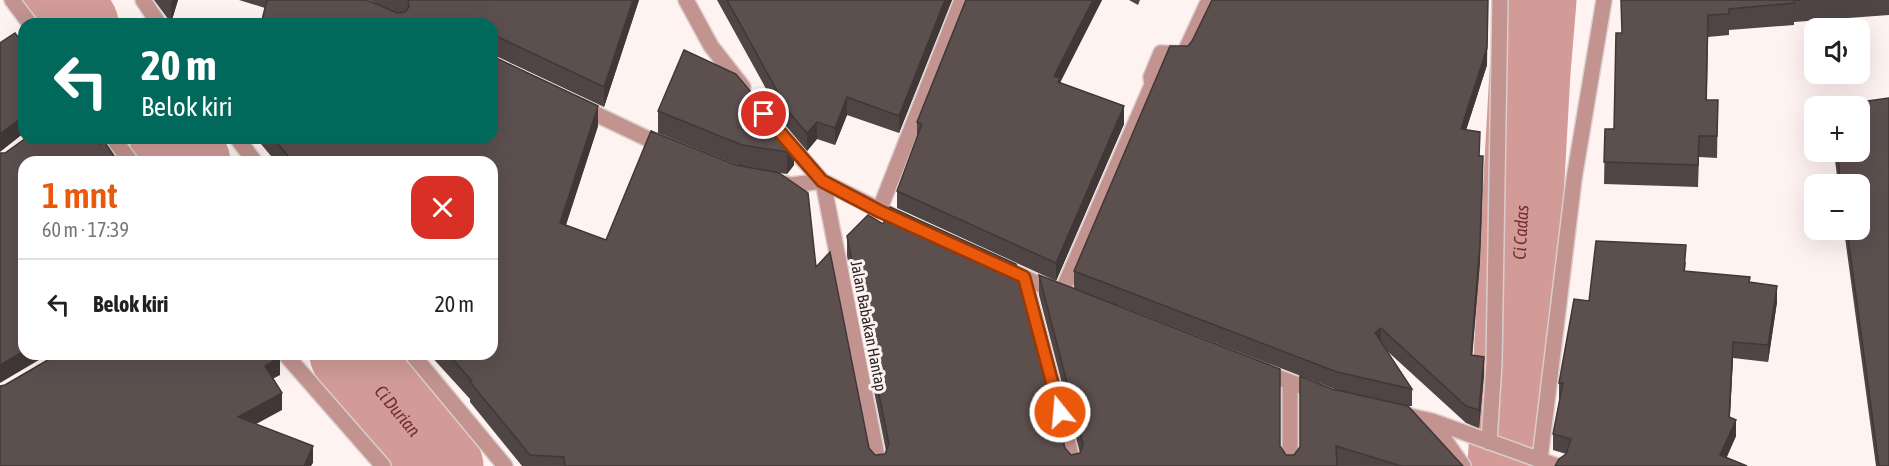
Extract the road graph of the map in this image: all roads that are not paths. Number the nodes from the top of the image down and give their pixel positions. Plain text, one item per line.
1 (12, 0) edge
2 (143, 0) edge
3 (686, 0) edge
4 (962, 0) edge
5 (1209, 0) edge
6 (1500, 0) edge
7 (1604, 0) edge
8 (26, 18) edge
9 (155, 18) edge
10 (564, 99) edge
11 (755, 101) edge
12 (769, 120) edge
13 (680, 154) edge
14 (760, 179) edge
15 (824, 187) junction
16 (879, 211) junction
17 (920, 230) edge
18 (993, 263) edge
19 (1026, 285) junction
20 (290, 360) edge
21 (416, 360) edge
22 (1247, 365) edge
23 (1290, 382) junction
24 (1334, 399) edge
25 (1386, 411) edge
26 (1437, 429) dead end
27 (1496, 445) junction
28 (1537, 459) junction
29 (383, 466) edge
30 (505, 466) edge
31 (879, 466) edge
32 (1074, 466) edge
33 (1290, 466) edge
34 (1463, 466) edge
35 (1557, 466) edge

1 - 8 street
2 - 9 street
3 - 11 street
4 - 16 street
5 - 19 street
6 - 27 street
7 - 28 street
10 - 13 street
12 - 15 street, Jalan Babakan Hantap
14 - 15 street
15 - 16 street
15 - 31 street, Jalan Babakan Hantap
16 - 17 street
18 - 19 street
19 - 32 street
20 - 29 street
21 - 30 street
22 - 23 street
23 - 24 street
23 - 33 street
25 - 27 street
26 - 34 street
27 - 28 street
28 - 35 street

